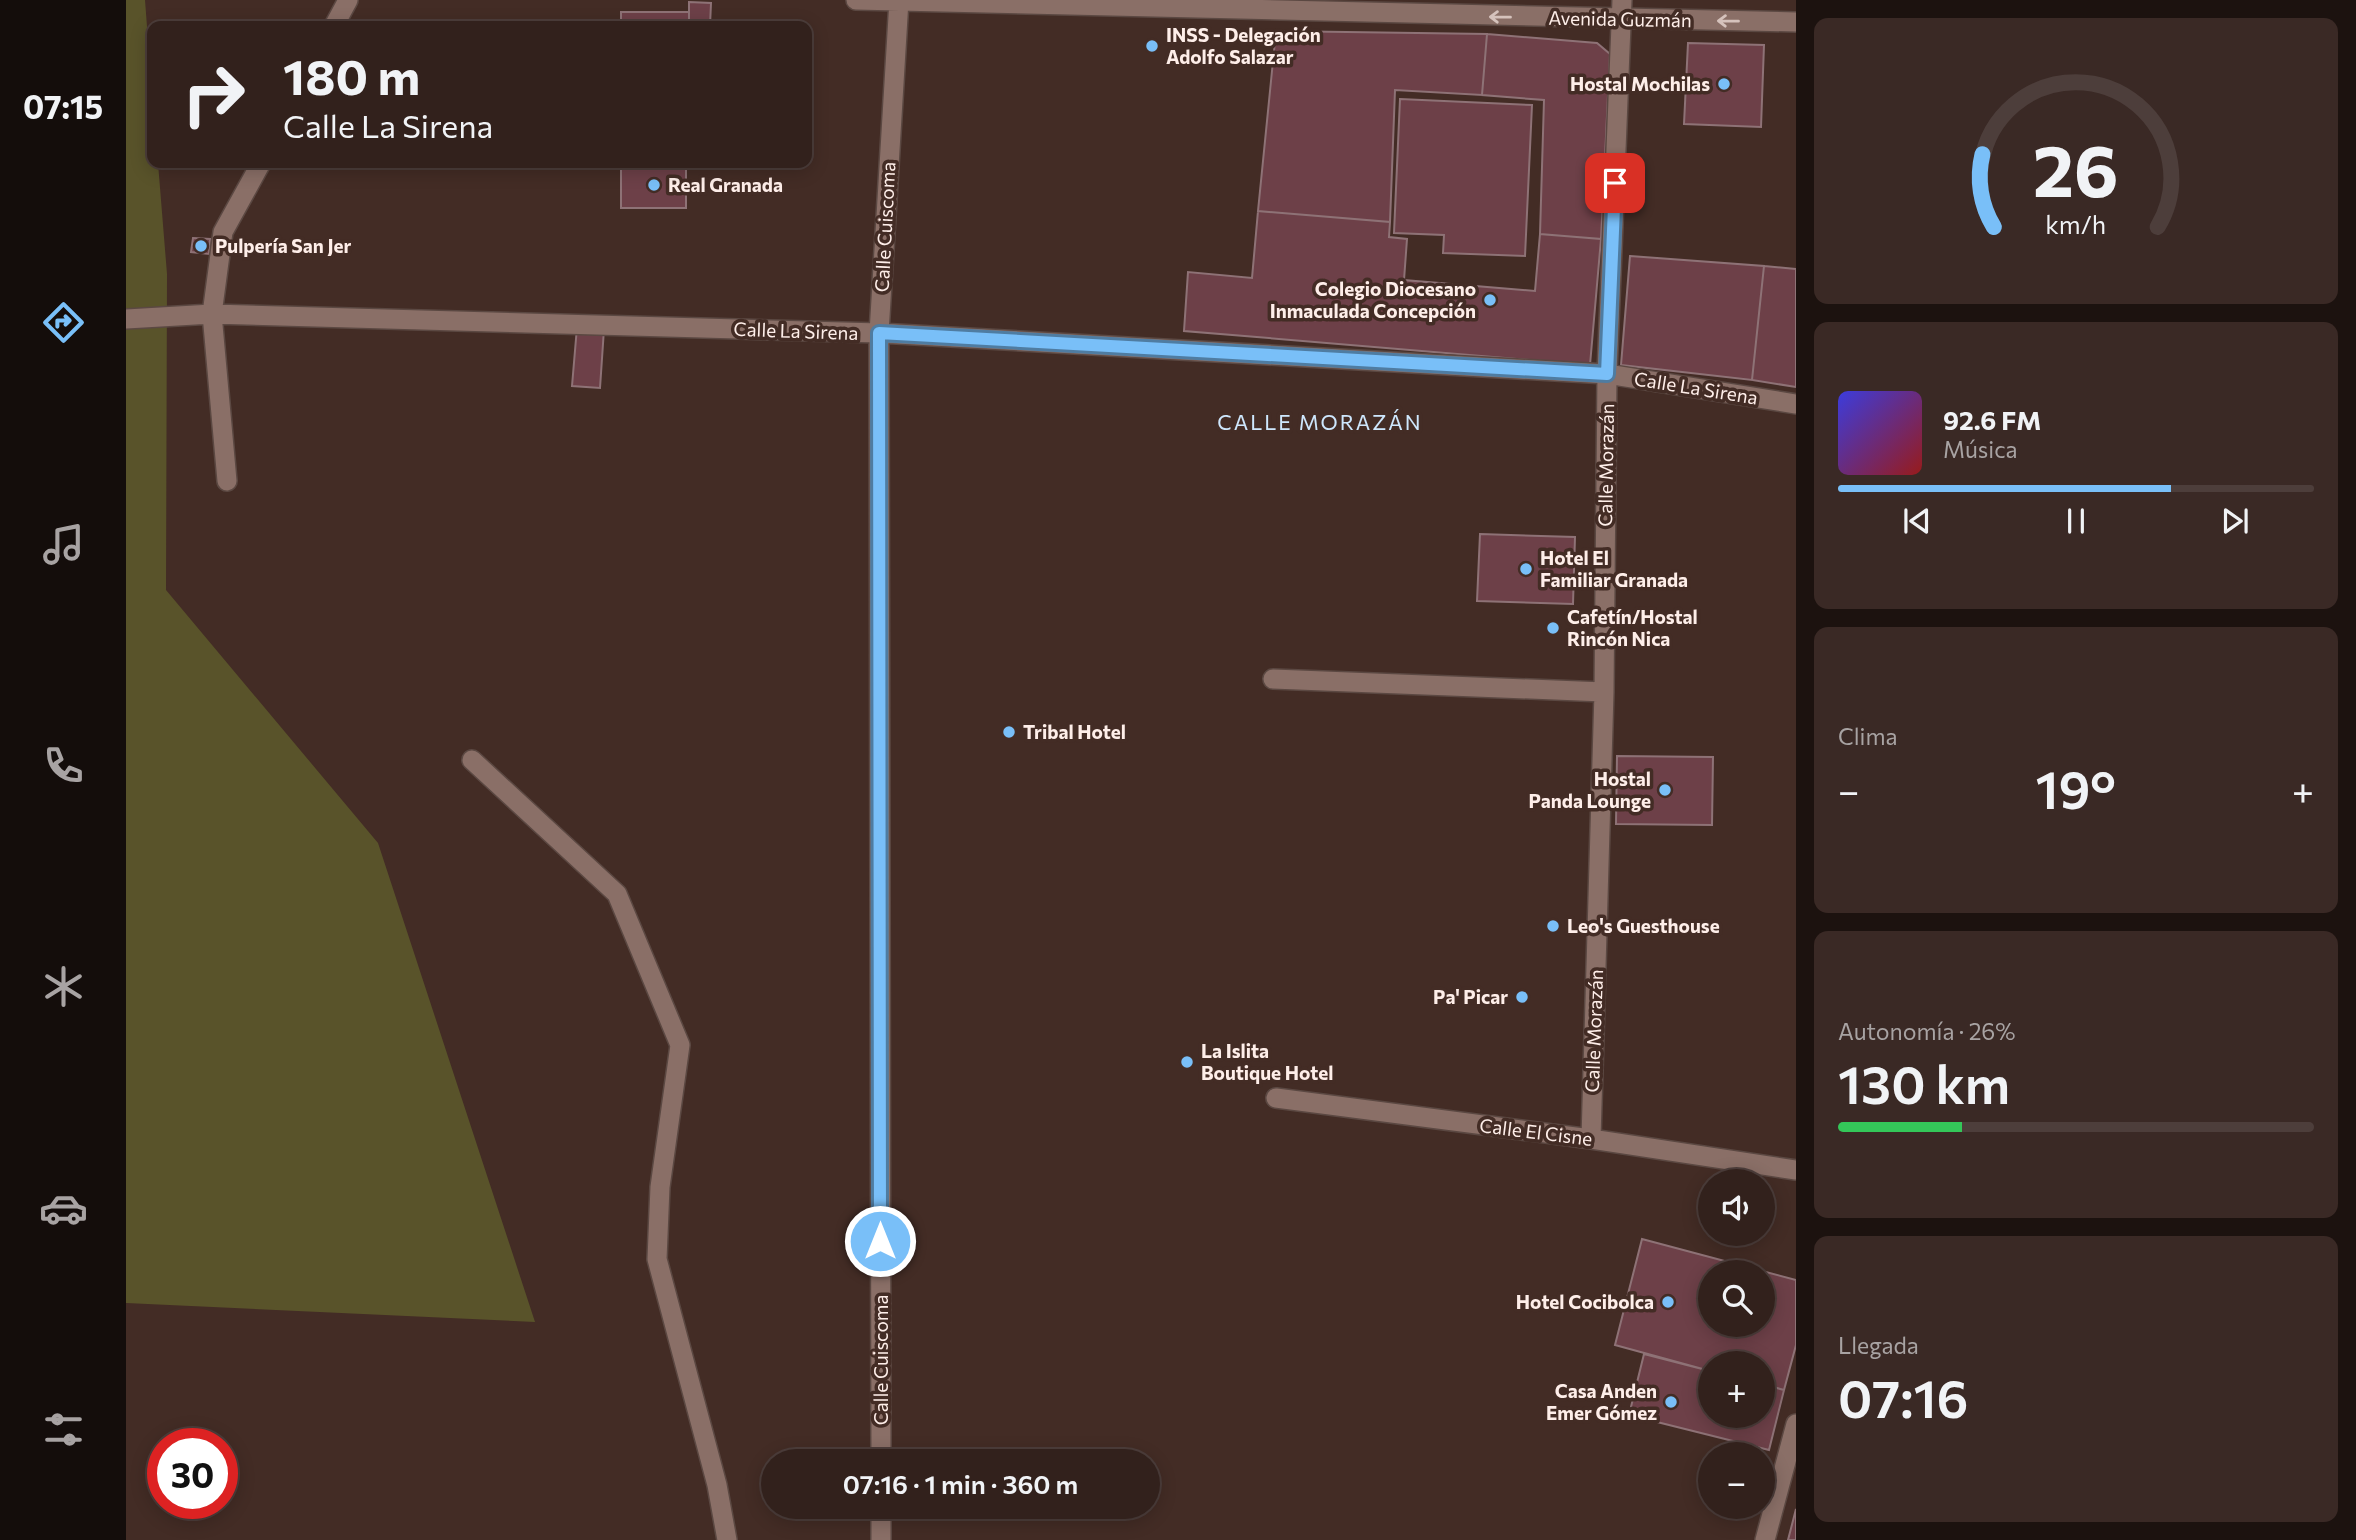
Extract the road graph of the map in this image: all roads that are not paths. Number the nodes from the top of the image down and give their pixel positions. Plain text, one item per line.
1 (348, 0) edge
2 (856, 0) edge
3 (899, 1) edge
4 (1622, 10) edge
5 (337, 21) edge
6 (1796, 22) edge
7 (258, 168) edge
8 (212, 314) junction
9 (126, 319) edge
10 (879, 333) junction
11 (1607, 374) junction
12 (1796, 404) edge
13 (227, 481) dead end
14 (1273, 679) dead end
15 (1604, 692) junction
16 (472, 760) dead end
17 (1276, 1098) dead end
18 (1591, 1139) junction
19 (1796, 1170) edge
20 (1796, 1424) edge
21 (881, 1449) edge
22 (881, 1519) edge
23 (727, 1540) edge
24 (881, 1540) edge
25 (1765, 1540) edge

1 - 5 street
2 - 3 street, Avenida Guzmán
4 -> 3 street, Avenida Guzmán
3 - 10 street, Calle Cuiscoma
6 -> 4 street, Avenida Guzmán
4 - 11 street, Calle Morazán
7 - 8 street
8 - 9 street, Calle La Sirena
8 - 10 street, Calle La Sirena
8 - 13 street
10 - 11 street, Calle La Sirena
10 - 21 street, Calle Cuiscoma
11 - 12 street, Calle La Sirena
11 - 15 street, Calle Morazán
14 - 15 street
15 - 18 street, Calle Morazán
16 - 23 street
17 - 18 street, Calle El Cisne
18 - 19 street, Calle El Cisne
20 - 25 street
22 - 24 street

